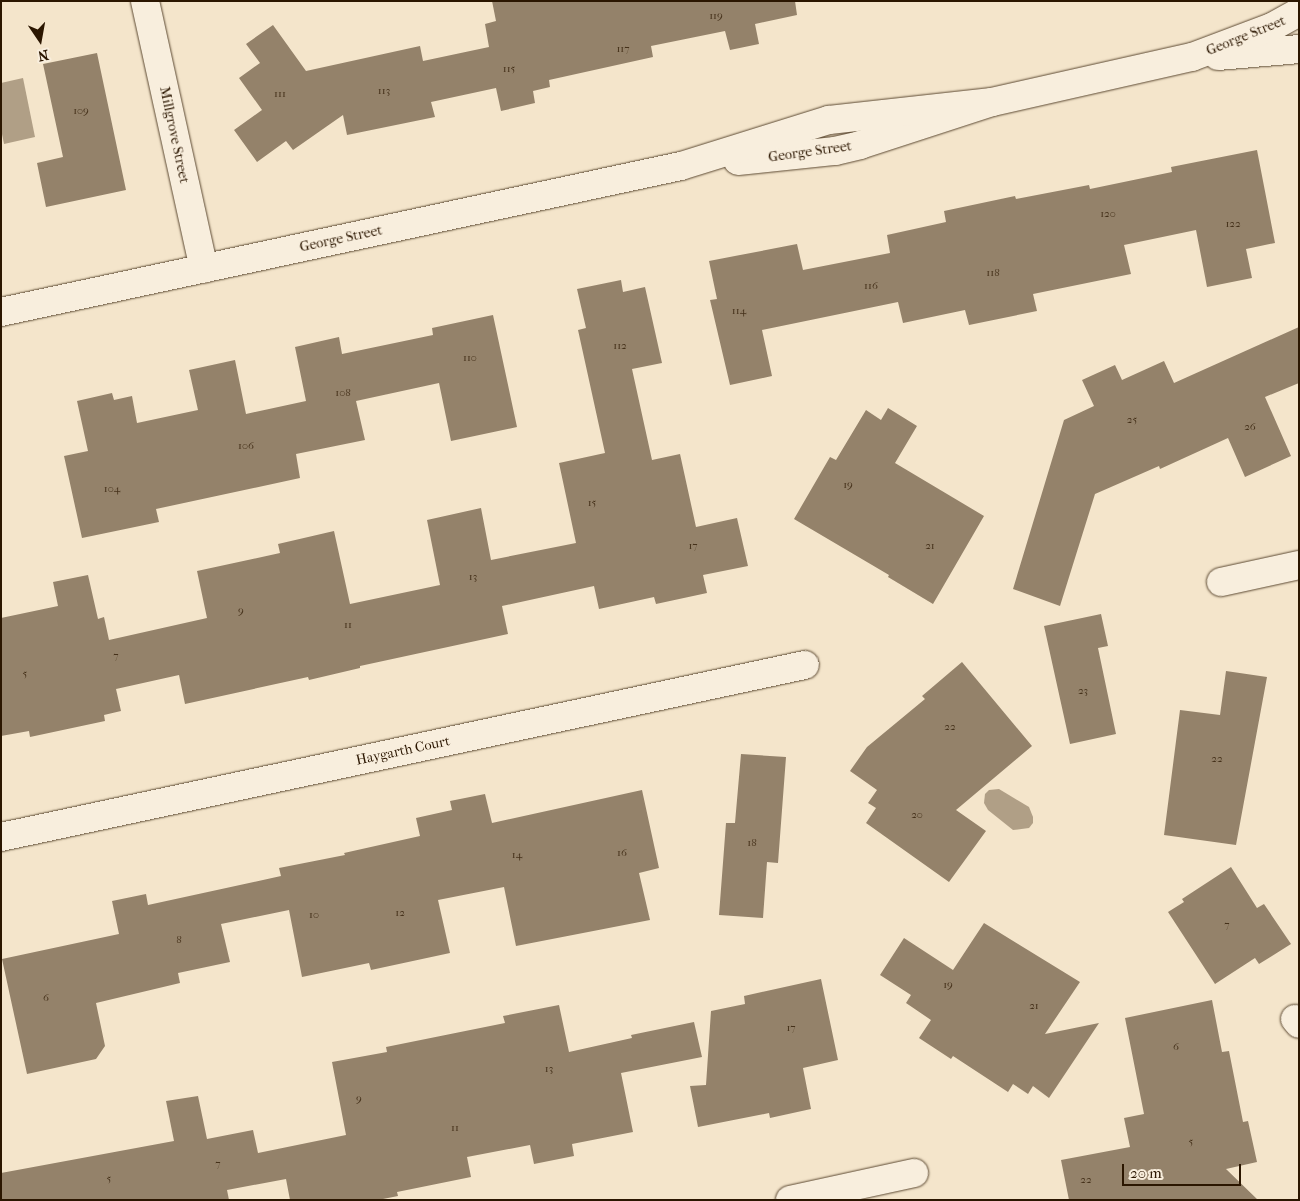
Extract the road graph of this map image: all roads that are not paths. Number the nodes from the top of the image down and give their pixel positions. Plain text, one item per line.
1 (145, 1) edge
2 (1299, 12) edge
3 (1299, 49) edge
4 (1192, 57) junction
5 (204, 269) junction
6 (1, 312) edge
7 (1299, 565) edge
8 (1221, 582) dead end
9 (805, 665) dead end
10 (1, 836) edge
11 (914, 1174) dead end
12 (790, 1200) edge

1 - 5 street, Millgrove Street
2 - 4 street, George Street
3 - 4 street, George Street
4 - 5 street, George Street
5 - 6 street, George Street
7 - 8 street
9 - 10 street, Haygarth Court
11 - 12 street

